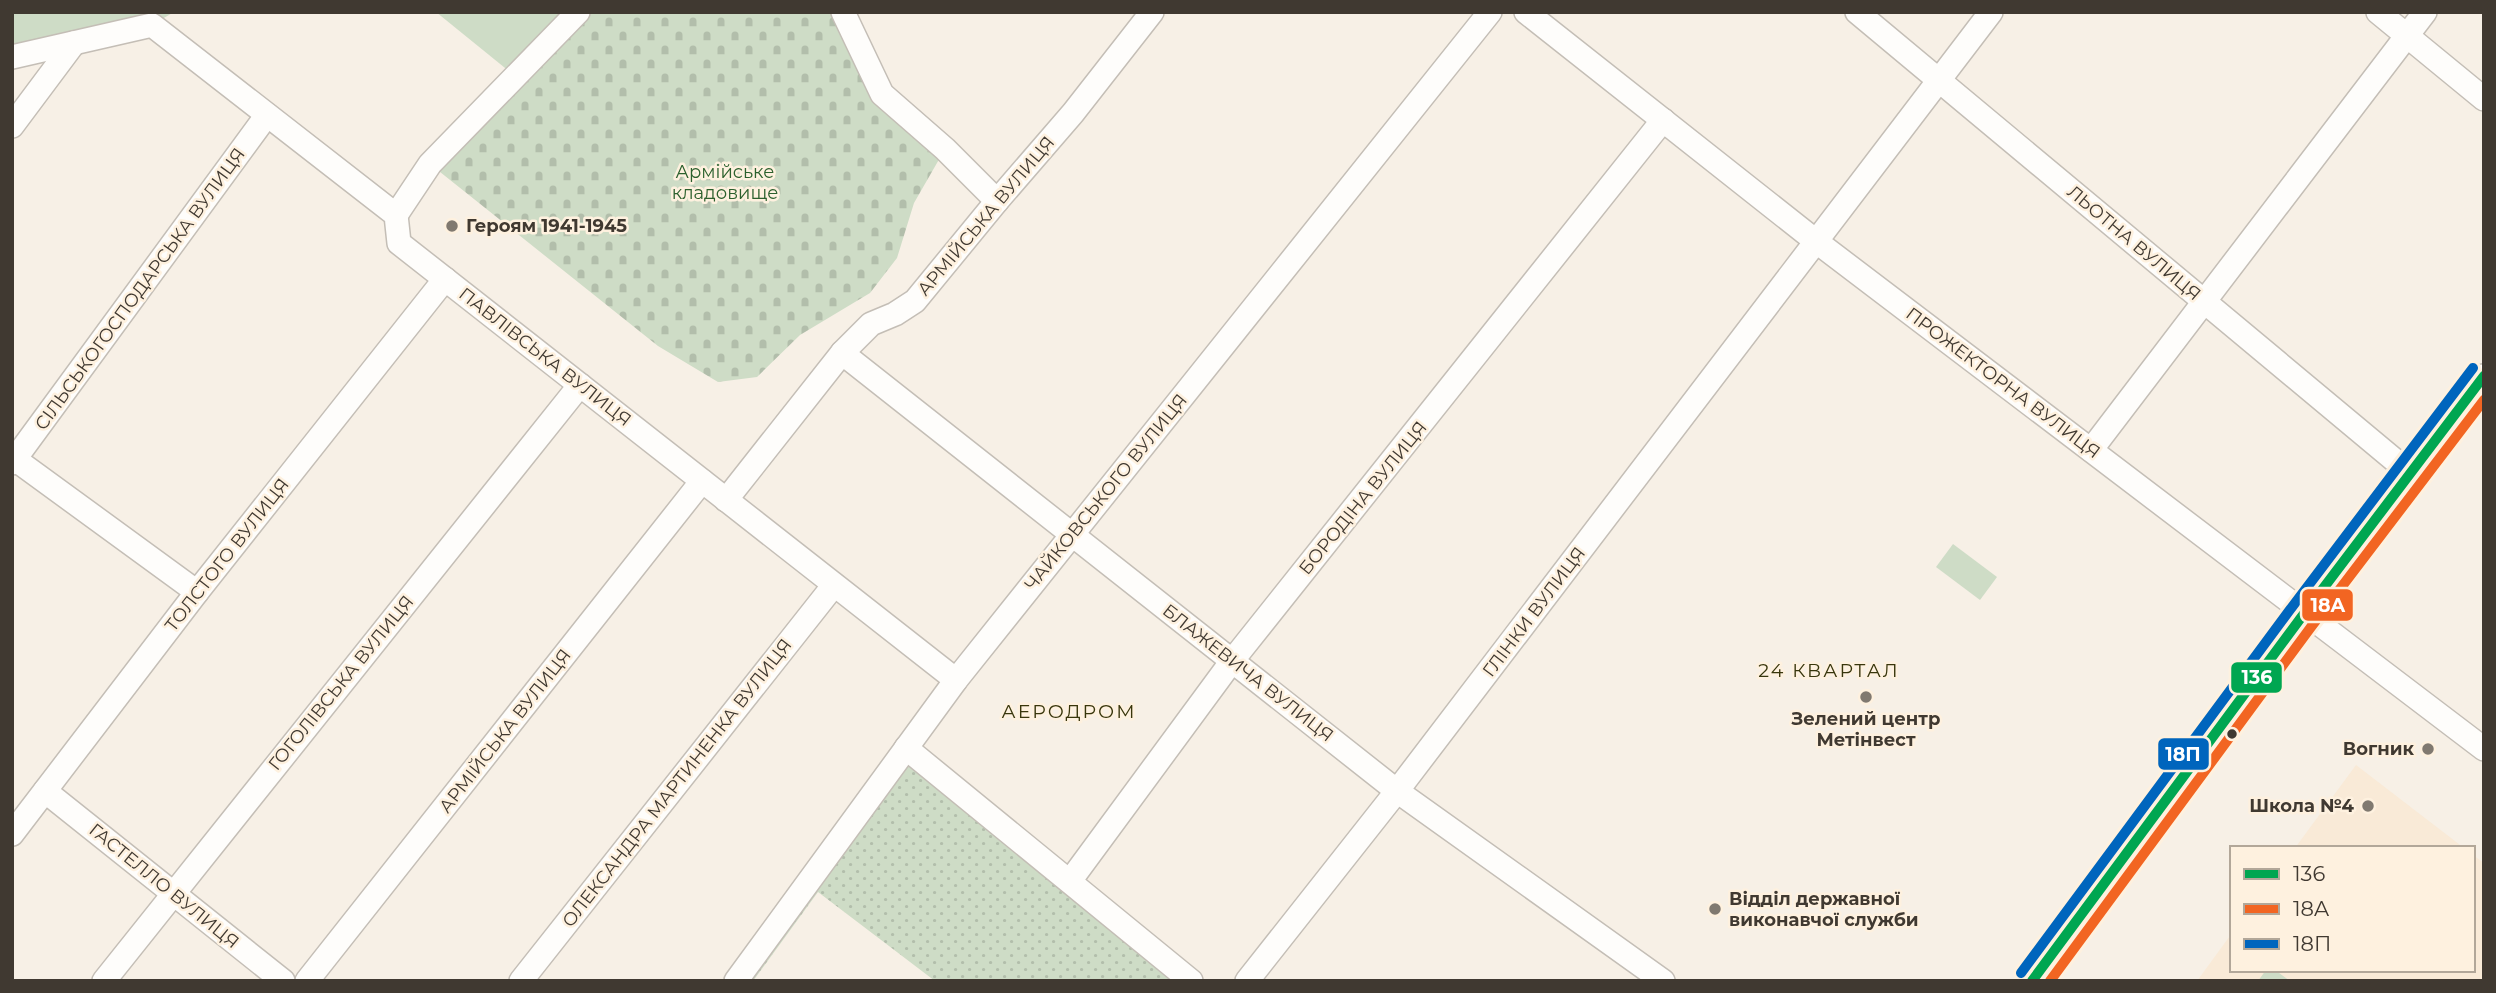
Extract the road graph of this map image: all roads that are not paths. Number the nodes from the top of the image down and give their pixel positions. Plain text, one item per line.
1 (578, 12) edge
2 (843, 12) edge
3 (1152, 12) edge
4 (1490, 12) edge
5 (1526, 12) edge
6 (1857, 12) edge
7 (1991, 12) edge
8 (2378, 12) edge
9 (2425, 12) edge
10 (2407, 36) junction
11 (74, 43) junction
12 (12, 57) edge
13 (1939, 81) junction
14 (2484, 99) edge
15 (267, 114) junction
16 (1663, 120) junction
17 (12, 126) edge
18 (997, 201) junction
19 (396, 215) junction
20 (1817, 242) junction
21 (445, 279) junction
22 (2204, 302) junction
23 (842, 353) junction
24 (2484, 376) edge
25 (580, 385) junction
26 (2091, 450) junction
27 (13, 460) edge
28 (2410, 473) junction
29 (702, 481) junction
30 (726, 500) junction
31 (1072, 535) junction
32 (834, 585) junction
33 (197, 592) junction
34 (2305, 612) junction
35 (1232, 661) junction
36 (956, 680) junction
37 (906, 748) junction
38 (2484, 749) edge
39 (45, 791) junction
40 (1397, 791) junction
41 (12, 834) edge
42 (1070, 881) junction
43 (173, 893) junction
44 (104, 981) edge
45 (283, 981) edge
46 (307, 981) edge
47 (521, 981) edge
48 (736, 981) edge
49 (1191, 981) edge
50 (1247, 981) edge
51 (1663, 981) edge
52 (2032, 981) edge

1 - 19 street
2 - 18 street
3 - 18 street, АРМІЙСЬКА ВУЛИЦЯ
4 - 31 street, ЧАЙКОВСЬКОГО ВУЛИЦЯ
5 - 16 street, ПРОЖЕКТОРНА ВУЛИЦЯ
6 - 13 street, ЛЬОТНА ВУЛИЦЯ
7 - 13 street, ГЛІНКИ ВУЛИЦЯ
8 - 10 street
9 - 10 street
10 - 14 street
10 - 22 street
11 - 12 street
11 - 15 street
11 - 17 street
13 - 20 street, ГЛІНКИ ВУЛИЦЯ
13 - 22 street, ЛЬОТНА ВУЛИЦЯ
15 - 19 street
15 - 27 street, СІЛЬСЬКОГОСПОДАРСЬКА ВУЛИЦЯ
16 - 20 street, ПРОЖЕКТОРНА ВУЛИЦЯ
16 - 35 street, БОРОДІНА ВУЛИЦЯ
18 - 23 street, АРМІЙСЬКА ВУЛИЦЯ
19 - 21 street, ПАВЛІВСЬКА ВУЛИЦЯ
20 - 26 street, ПРОЖЕКТОРНА ВУЛИЦЯ
20 - 40 street, ГЛІНКИ ВУЛИЦЯ
21 - 25 street, ПАВЛІВСЬКА ВУЛИЦЯ
21 - 33 street, ТОЛСТОГО ВУЛИЦЯ
22 - 26 street
22 - 28 street, ЛЬОТНА ВУЛИЦЯ
23 - 30 street, АРМІЙСЬКА ВУЛИЦЯ
23 - 31 street, БЛАЖЕВИЧА ВУЛИЦЯ
24 - 28 street
25 - 29 street, ПАВЛІВСЬКА ВУЛИЦЯ
25 - 43 street, ГОГОЛІВСЬКА ВУЛИЦЯ
26 - 34 street, ПРОЖЕКТОРНА ВУЛИЦЯ
27 - 33 street
28 - 34 street
29 - 30 street, ПАВЛІВСЬКА ВУЛИЦЯ
29 - 46 street, АРМІЙСЬКА ВУЛИЦЯ
30 - 32 street, ПАВЛІВСЬКА ВУЛИЦЯ
31 - 35 street, БЛАЖЕВИЧА ВУЛИЦЯ
31 - 36 street, ЧАЙКОВСЬКОГО ВУЛИЦЯ
32 - 36 street, ПАВЛІВСЬКА ВУЛИЦЯ
32 - 47 street, ОЛЕКСАНДРА МАРТИНЕНКА ВУЛИЦЯ
33 - 39 street, ТОЛСТОГО ВУЛИЦЯ
34 - 38 street, ПРОЖЕКТОРНА ВУЛИЦЯ
34 - 52 street
35 - 40 street, БЛАЖЕВИЧА ВУЛИЦЯ
35 - 42 street, БОРОДІНА ВУЛИЦЯ
36 - 37 street, ЧАЙКОВСЬКОГО ВУЛИЦЯ
37 - 42 street
37 - 48 street, ЧАЙКОВСЬКОГО ВУЛИЦЯ
39 - 41 street, ТОЛСТОГО ВУЛИЦЯ
39 - 43 street, ГАСТЕЛЛО ВУЛИЦЯ
40 - 50 street, ГЛІНКИ ВУЛИЦЯ
40 - 51 street, БЛАЖЕВИЧА ВУЛИЦЯ
42 - 49 street
43 - 44 street, ГОГОЛІВСЬКА ВУЛИЦЯ
43 - 45 street, ГАСТЕЛЛО ВУЛИЦЯ

